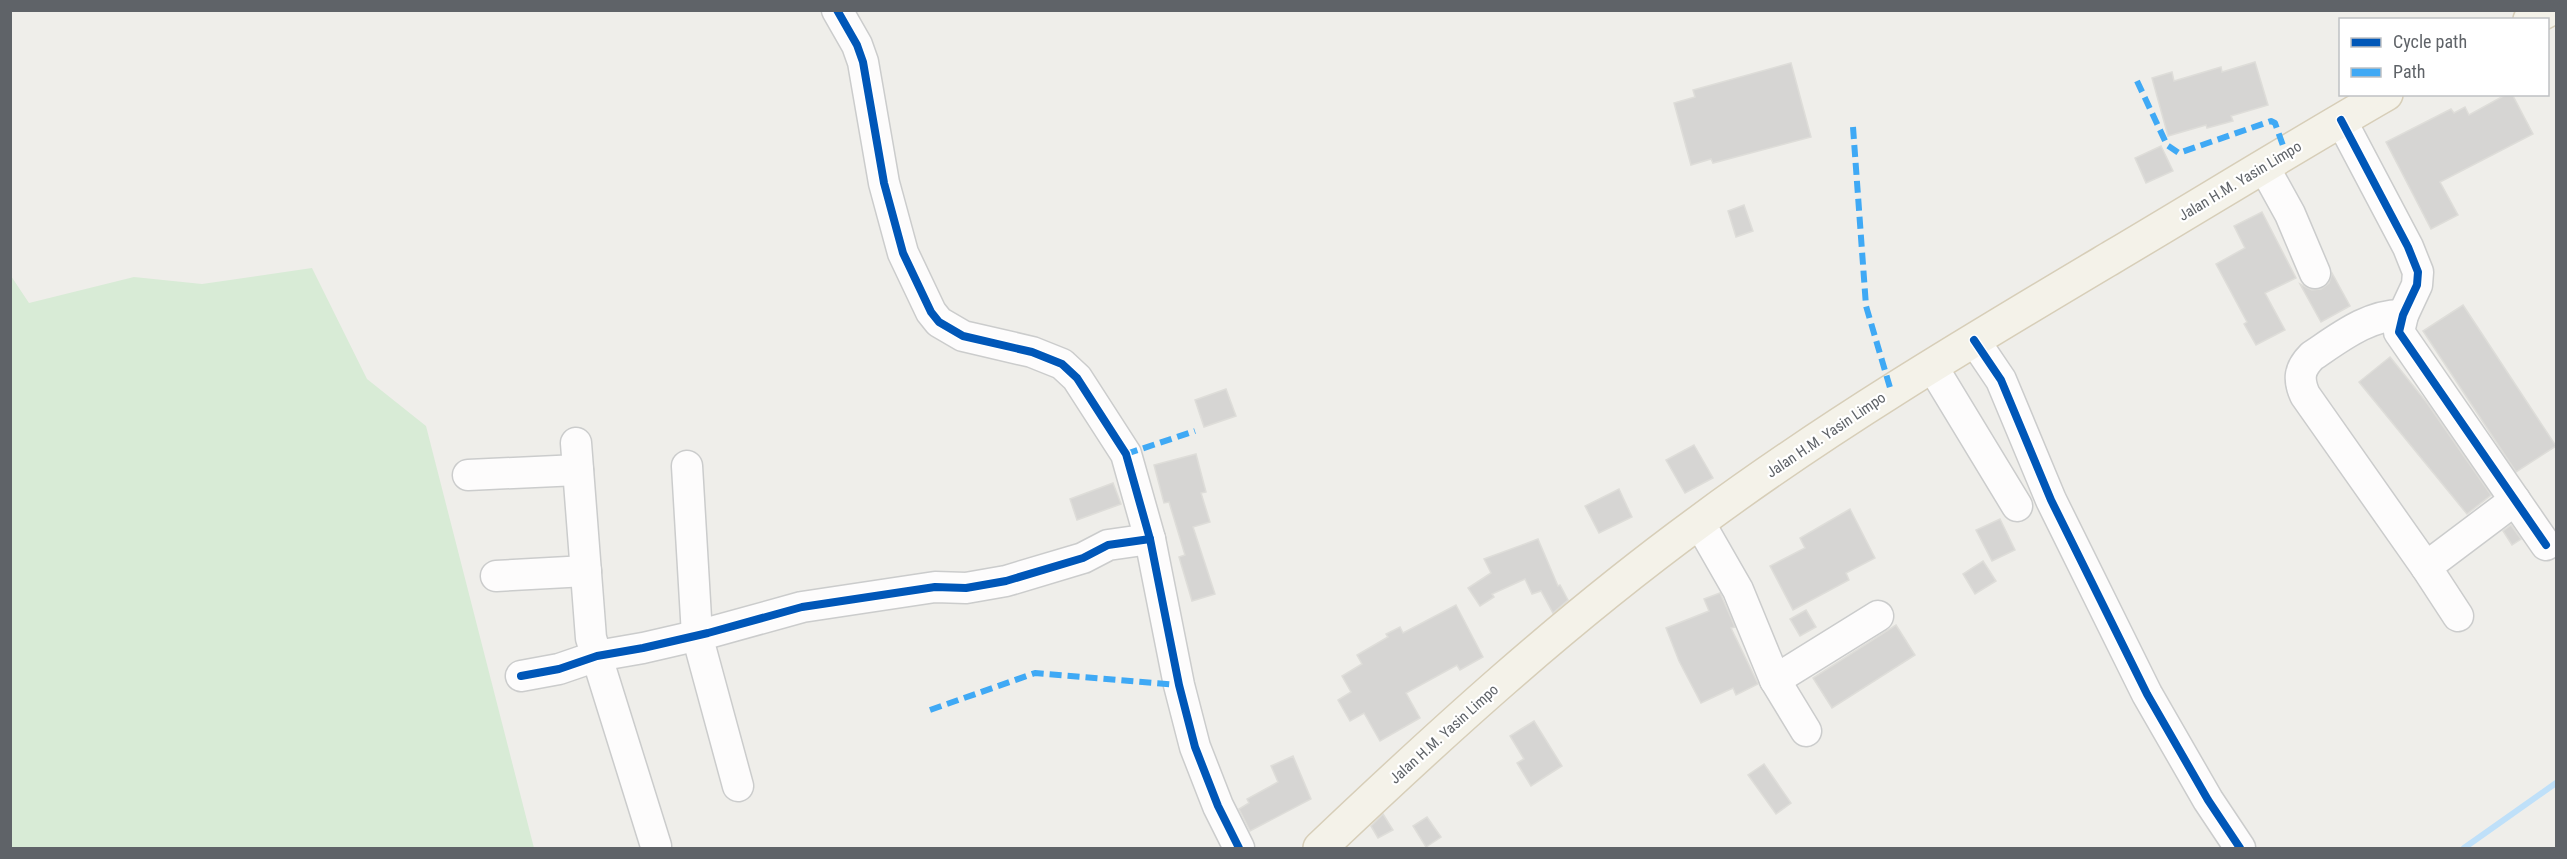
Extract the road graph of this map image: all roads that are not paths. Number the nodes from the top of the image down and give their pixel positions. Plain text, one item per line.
1 (837, 10) edge
2 (2547, 10) edge
3 (2533, 18) edge
4 (2383, 96) edge
5 (2341, 120) junction
6 (2264, 167) junction
7 (2315, 273) dead end
8 (2403, 315) junction
9 (1974, 340) junction
10 (1932, 366) junction
11 (687, 466) dead end
12 (468, 475) dead end
13 (2515, 500) junction
14 (2017, 506) dead end
15 (1699, 522) junction
16 (1150, 539) junction
17 (2546, 545) dead end
18 (2426, 567) junction
19 (586, 571) junction
20 (496, 576) dead end
21 (1878, 616) dead end
22 (2458, 616) dead end
23 (697, 635) junction
24 (597, 656) junction
25 (520, 676) dead end
26 (1775, 680) junction
27 (1806, 731) dead end
28 (738, 786) dead end
29 (656, 846) dead end
30 (1239, 849) edge
31 (1320, 849) edge
32 (2240, 849) edge

1 - 16 street
2 - 3 main road
4 - 5 main road, Jalan H.M. Yasin Limpo
5 - 6 main road, Jalan H.M. Yasin Limpo
5 - 8 street
6 - 7 street
6 - 9 main road, Jalan H.M. Yasin Limpo
8 - 13 street
8 - 18 street
9 - 10 main road, Jalan H.M. Yasin Limpo
9 - 32 street
10 - 14 street
10 - 15 main road, Jalan H.M. Yasin Limpo
11 - 23 street
12 - 19 street
13 - 17 street
13 - 18 street
15 - 26 street
15 - 31 main road, Jalan H.M. Yasin Limpo
16 - 23 street
16 - 30 street
18 - 22 street
19 - 20 street
19 - 24 street
21 - 26 street
23 - 24 street
23 - 28 street
24 - 25 street
24 - 29 street
26 - 27 street

